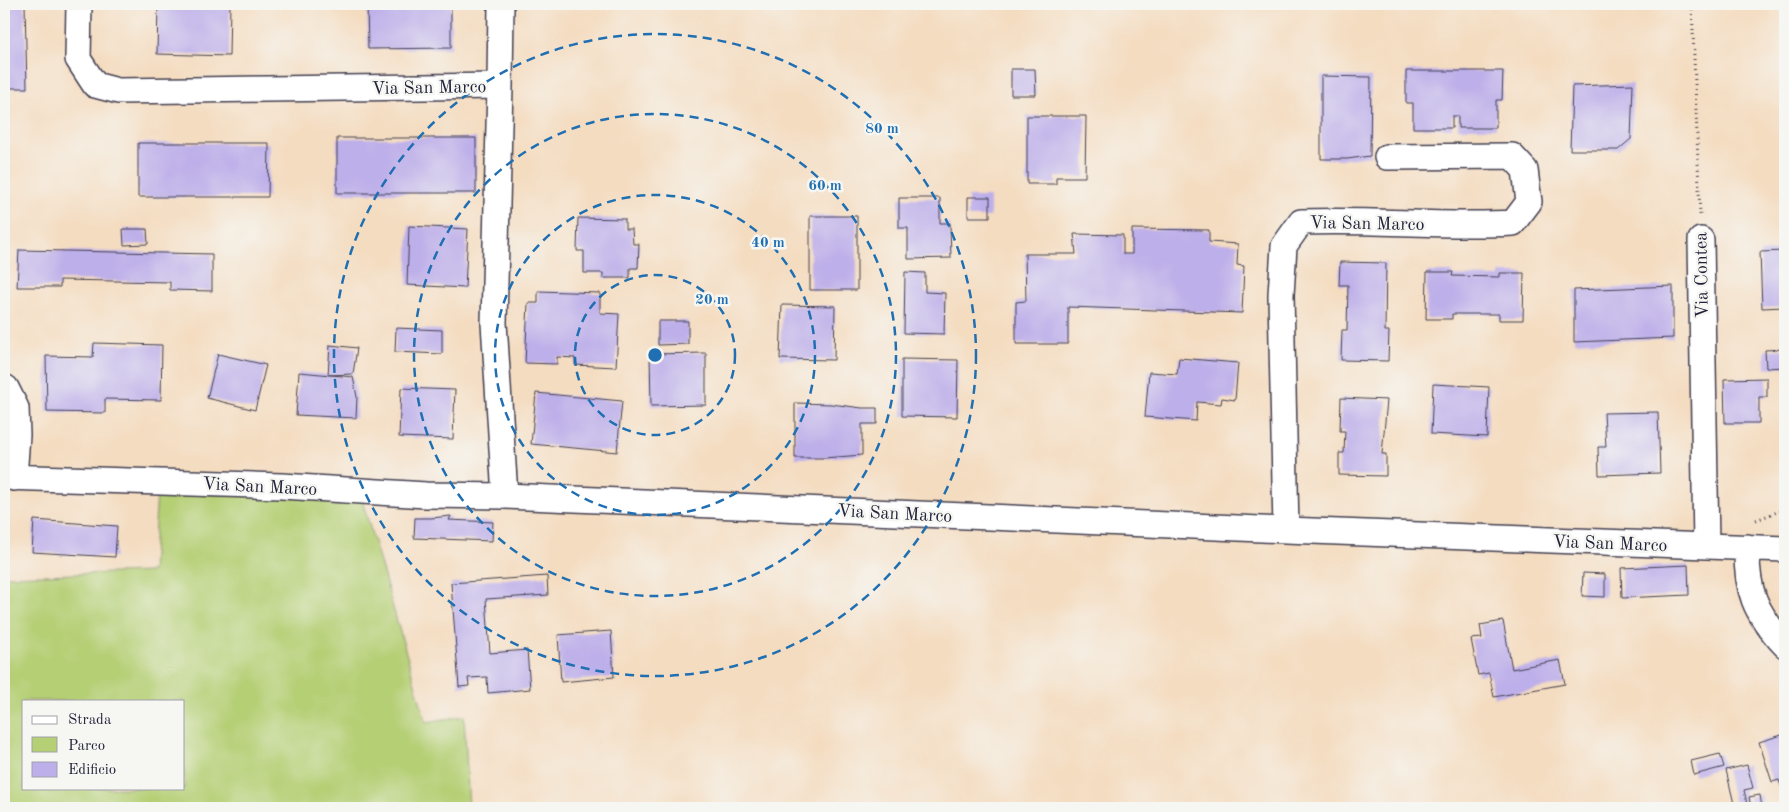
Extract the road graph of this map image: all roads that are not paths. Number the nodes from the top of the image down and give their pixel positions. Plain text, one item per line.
1 (79, 4) edge
2 (500, 4) edge
3 (500, 86) junction
4 (1387, 157) dead end
5 (1700, 240) road end
6 (4, 387) edge
7 (9, 478) edge
8 (505, 496) junction
9 (1286, 530) junction
10 (1783, 544) edge
11 (1706, 546) junction
12 (1747, 547) junction
13 (1785, 645) edge

1 - 3 street, Via San Marco
2 - 3 street
3 - 8 street, Via San Marco
4 - 9 street, Via San Marco
5 - 11 street, Via Contea
6 - 7 street, Via San Marco
7 - 8 street, Via San Marco
8 - 9 street, Via San Marco
9 - 11 street, Via San Marco
10 - 12 street, Via San Marco
11 - 12 street, Via San Marco
12 - 13 street

